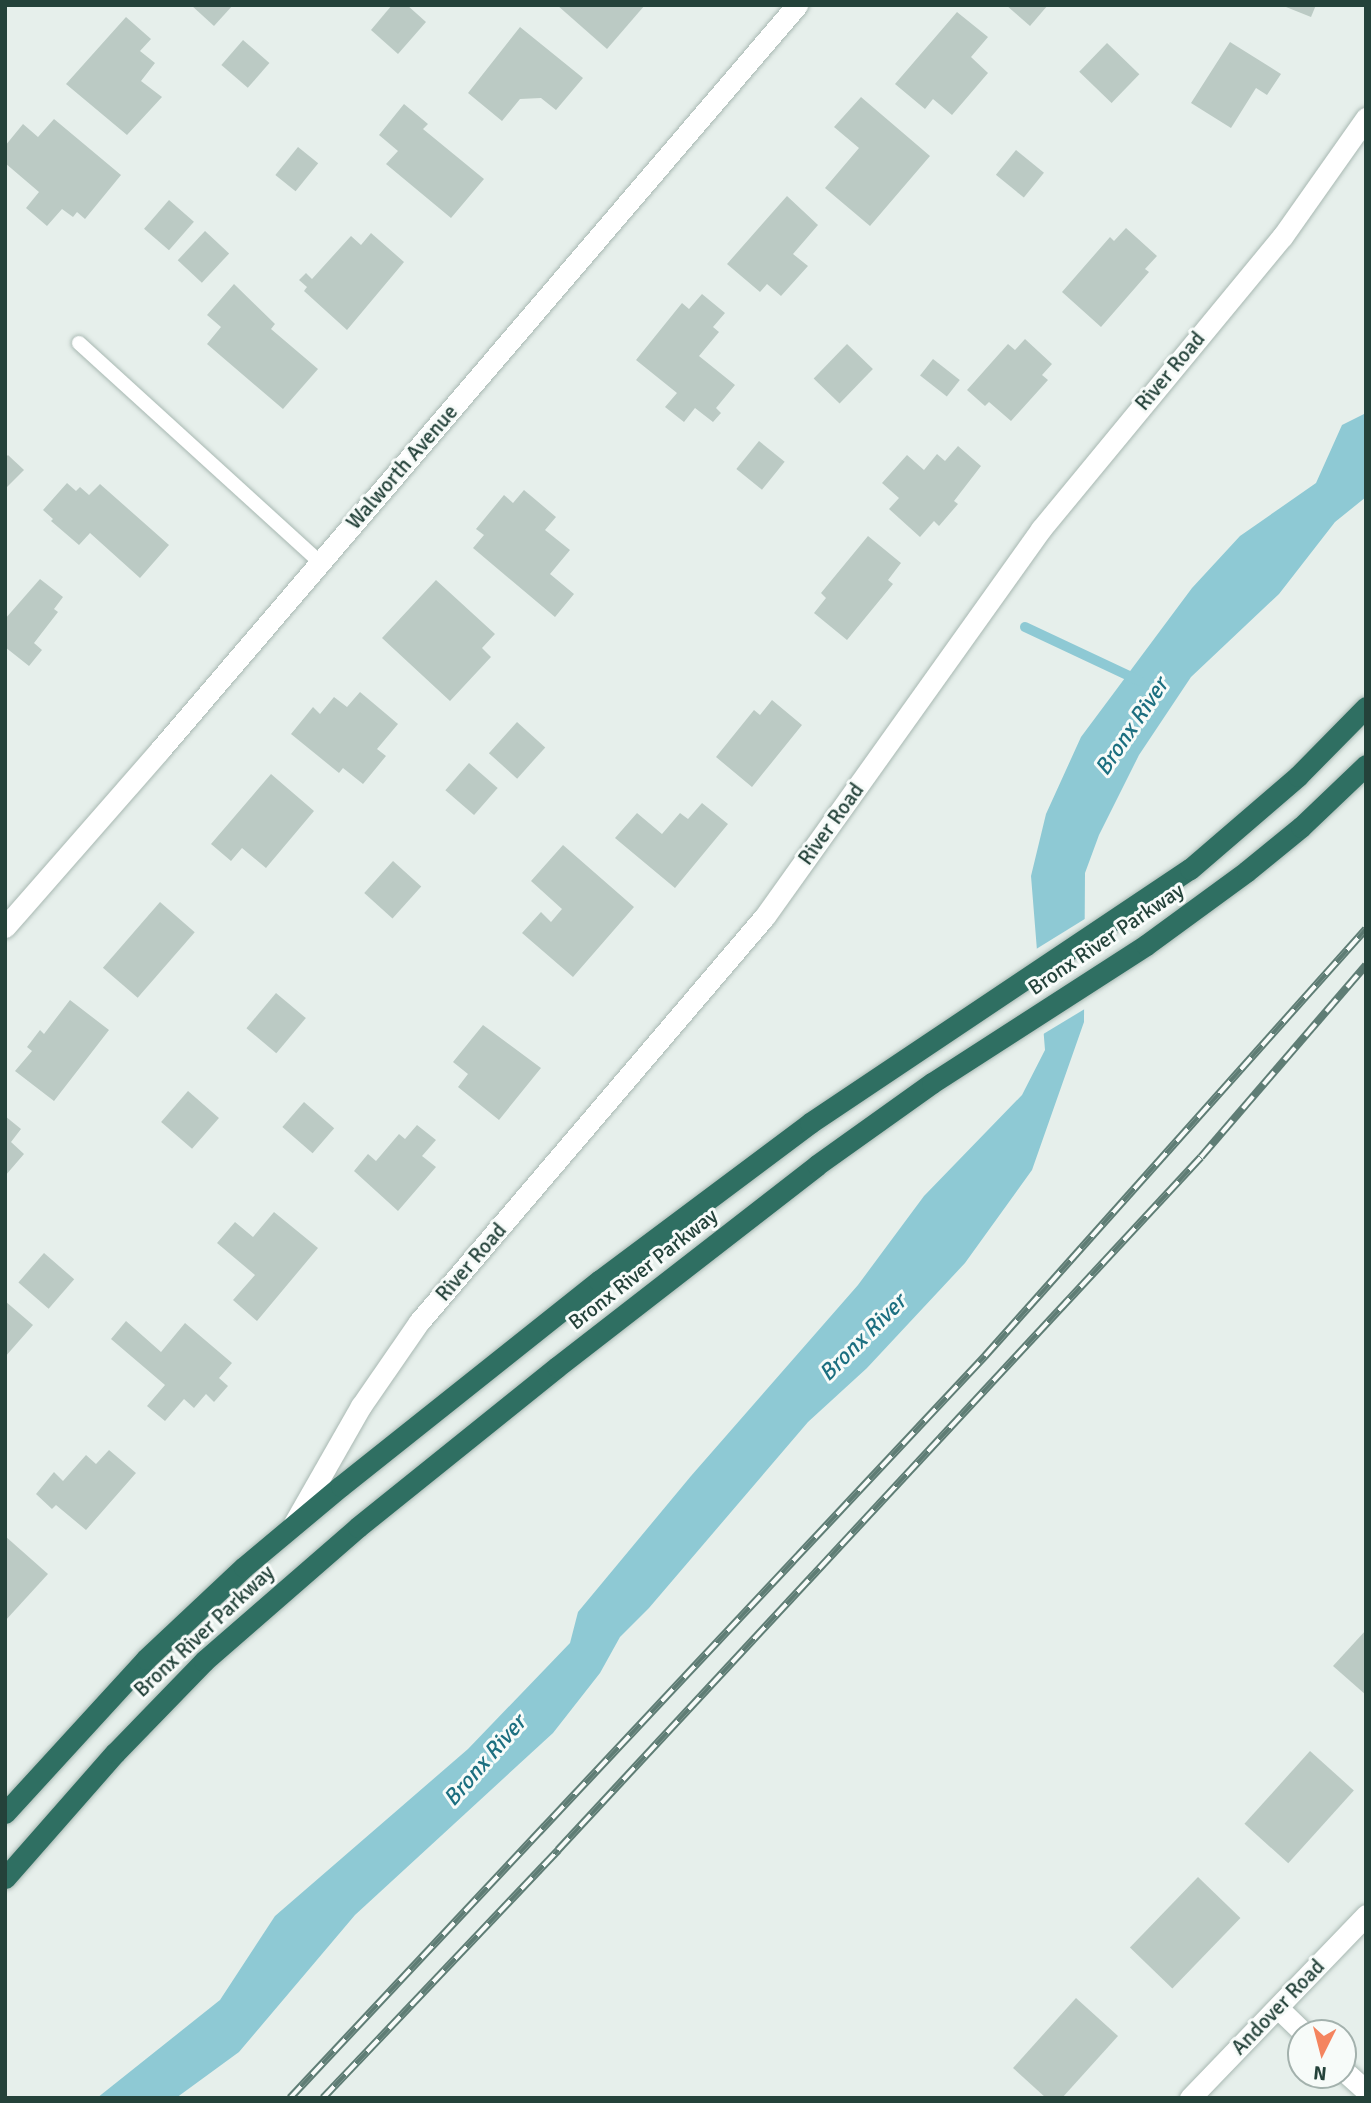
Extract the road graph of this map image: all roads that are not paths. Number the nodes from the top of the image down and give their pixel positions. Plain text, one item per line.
1 (797, 5) edge
2 (1366, 118) edge
3 (79, 343) dead end
4 (320, 562) junction
5 (1366, 707) edge
6 (1366, 765) edge
7 (5, 926) edge
8 (292, 1526) junction
9 (5, 1813) edge
10 (5, 1878) edge
11 (1366, 1915) edge
12 (1278, 2008) junction
13 (1289, 2019) edge
14 (1190, 2098) edge

1 - 4 street, Walworth Avenue
2 - 8 street, River Road
3 - 4 lane
4 - 7 street, Walworth Avenue
5 - 8 highway, Bronx River Parkway
6 - 10 highway, Bronx River Parkway
8 - 9 highway, Bronx River Parkway
11 - 12 street, Andover Road
12 - 13 street
12 - 14 street, Andover Road

